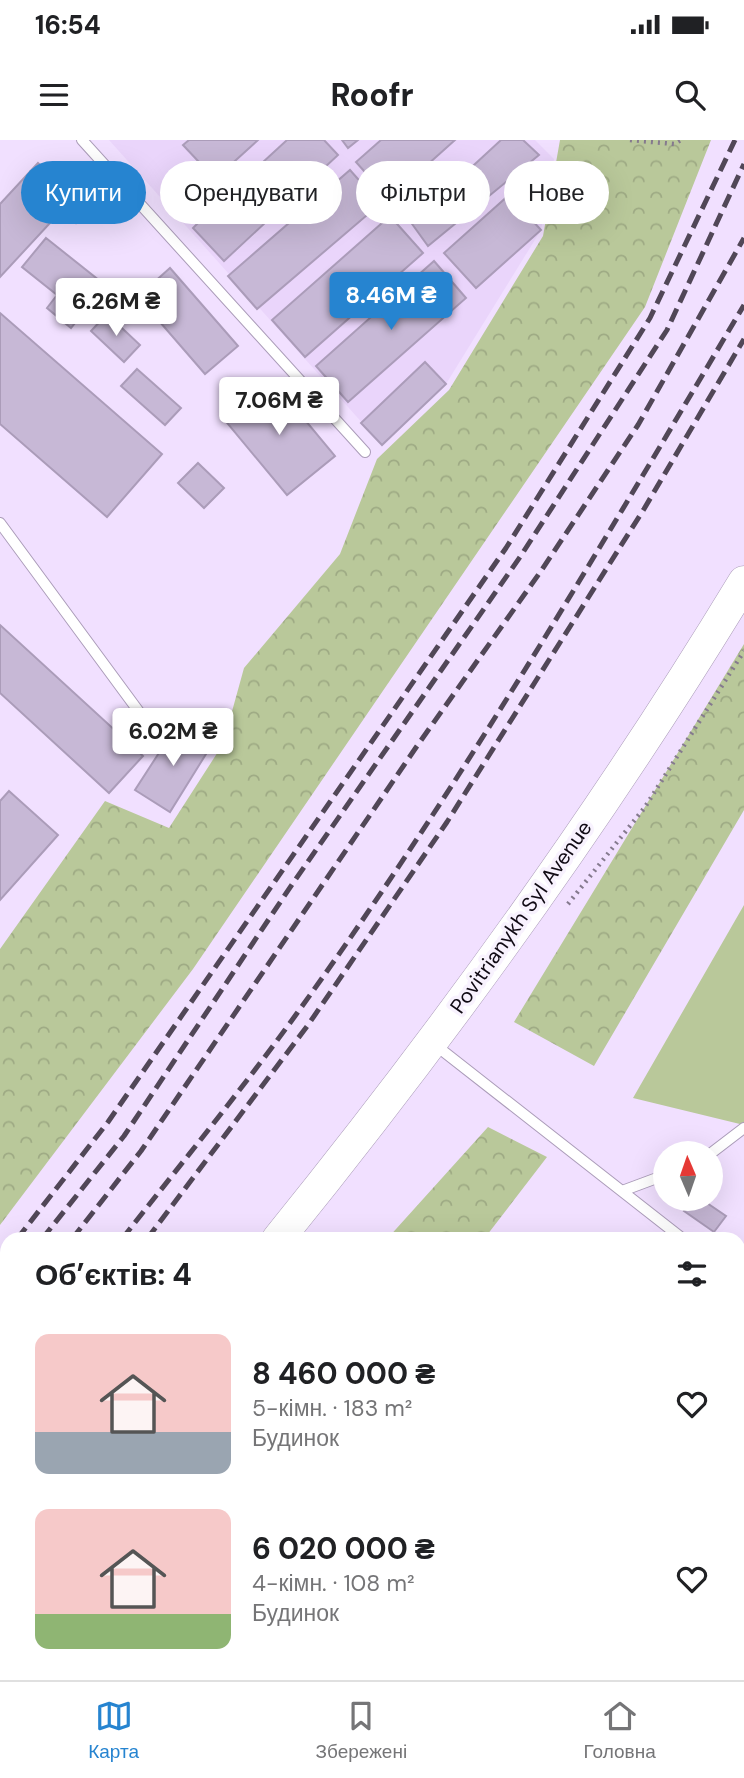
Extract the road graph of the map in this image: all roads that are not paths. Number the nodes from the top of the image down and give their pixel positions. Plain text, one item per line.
1 (82, 140) edge
2 (366, 452) dead end
3 (0, 523) edge
4 (744, 582) edge
5 (145, 720) dead end
6 (432, 1042) junction
7 (744, 1128) edge
8 (723, 1144) edge
9 (653, 1179) edge
10 (622, 1191) junction
11 (284, 1232) edge
12 (674, 1232) edge

1 - 2 lane
3 - 5 lane
4 - 6 main road, Povitrianykh Syl Avenue
6 - 10 lane
6 - 11 main road, Povitrianykh Syl Avenue
7 - 8 lane
9 - 10 lane
10 - 12 lane

